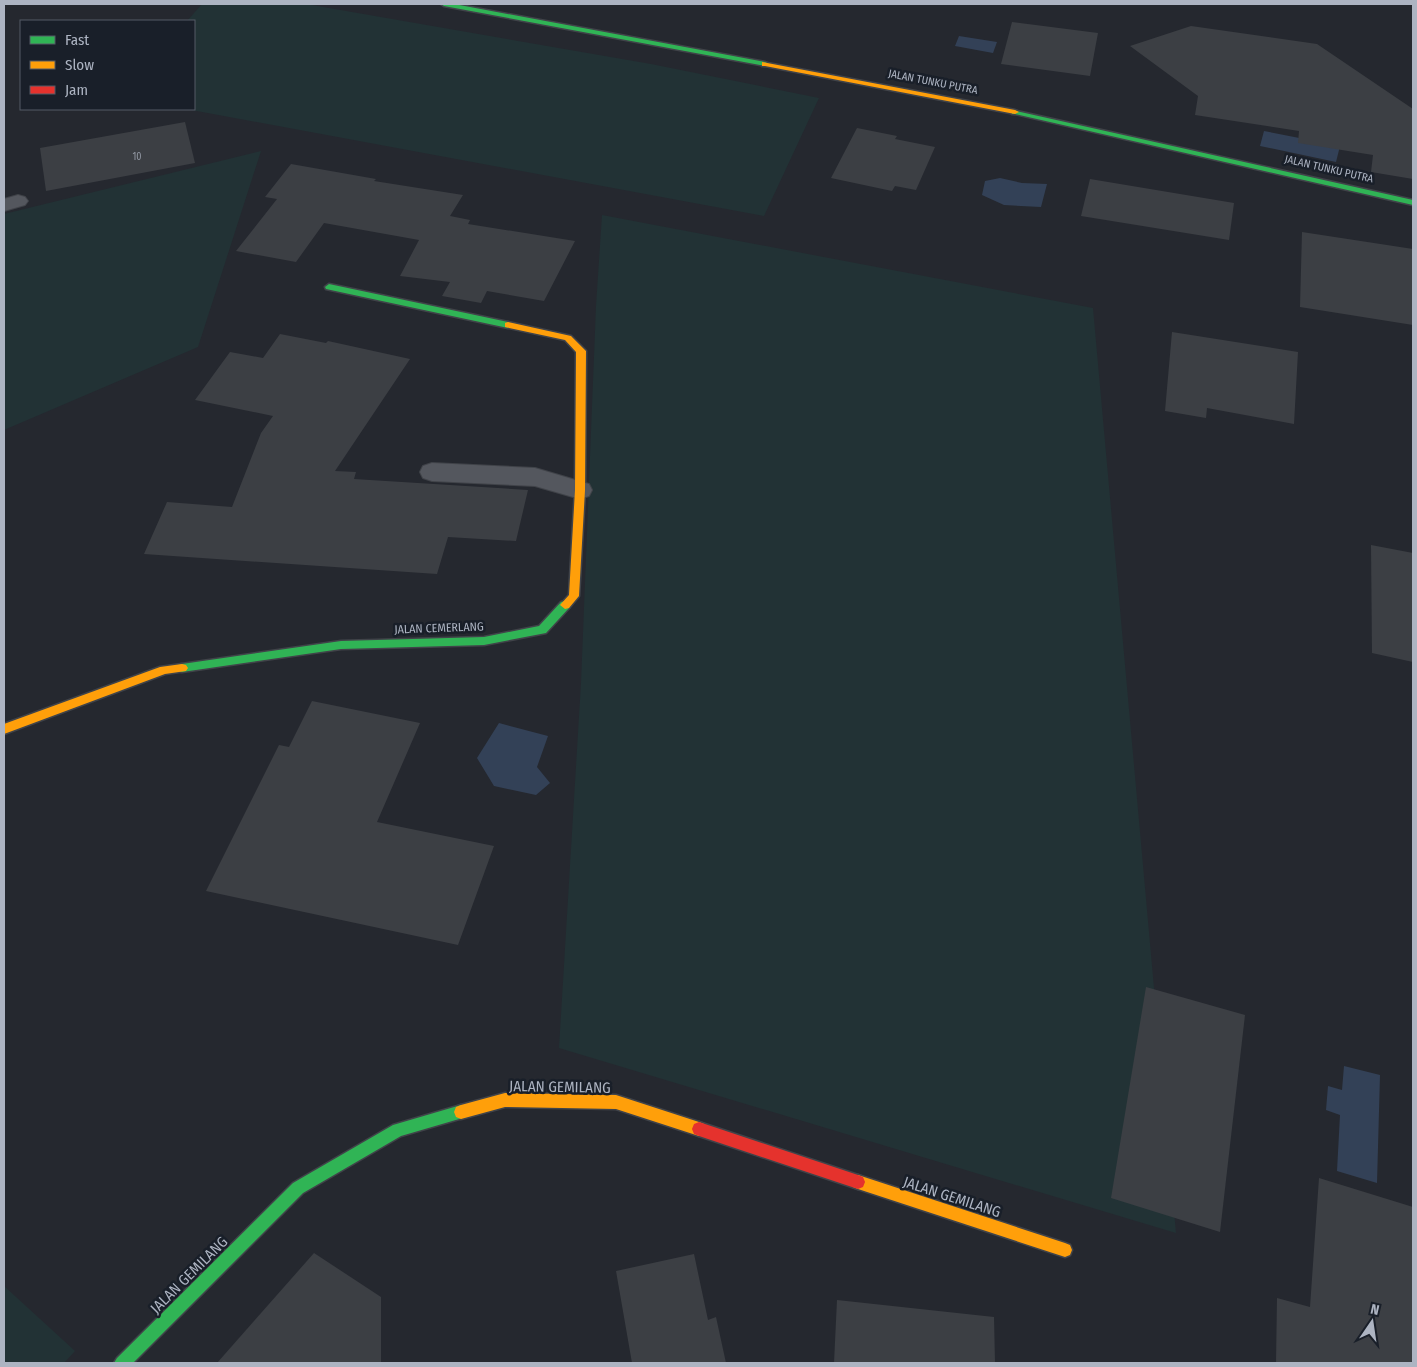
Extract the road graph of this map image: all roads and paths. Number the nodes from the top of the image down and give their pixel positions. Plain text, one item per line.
1 (444, 4) edge
2 (1413, 203) edge
3 (329, 287) dead end
4 (432, 472) dead end
5 (580, 490) junction
6 (4, 729) edge
7 (1065, 1250) dead end
8 (122, 1363) edge

1 - 2 street, JALAN TUNKU PUTRA
3 - 5 street, JALAN CEMERLANG
4 - 5 street
5 - 6 street, JALAN CEMERLANG
7 - 8 street, JALAN GEMILANG

